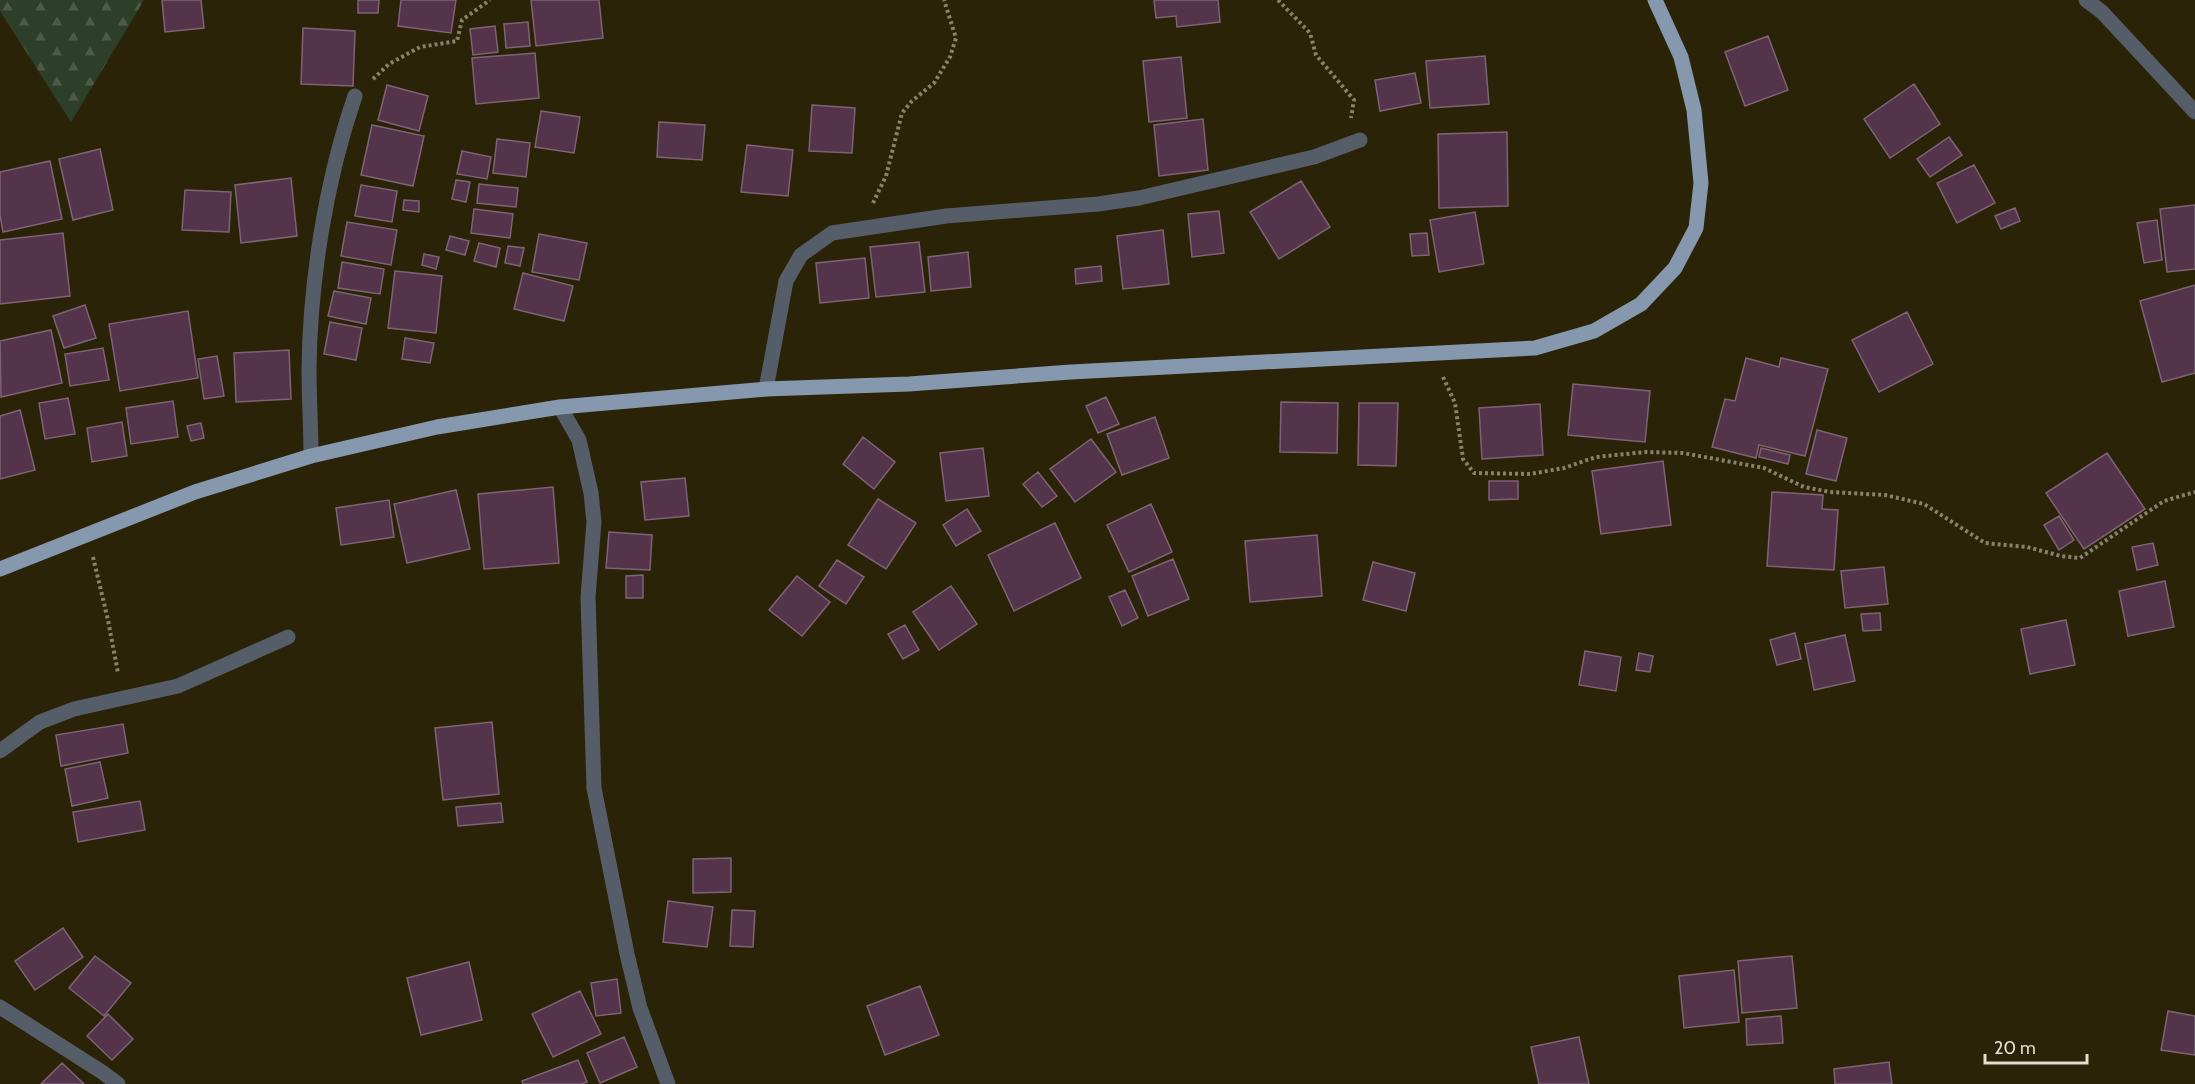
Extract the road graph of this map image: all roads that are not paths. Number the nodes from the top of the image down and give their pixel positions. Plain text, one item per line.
1 (1655, 0) edge
2 (2086, 0) edge
3 (355, 96) road end
4 (2195, 112) edge
5 (1360, 140) road end
6 (766, 389) junction
7 (560, 407) junction
8 (311, 456) junction
9 (0, 569) edge
10 (288, 638) dead end
11 (0, 751) edge
12 (0, 1007) edge
13 (118, 1084) edge
14 (668, 1084) edge

1 - 6 main road
2 - 4 street
3 - 8 street
5 - 6 street
6 - 7 main road
7 - 8 main road
7 - 14 street
8 - 9 main road
10 - 11 street
12 - 13 street

